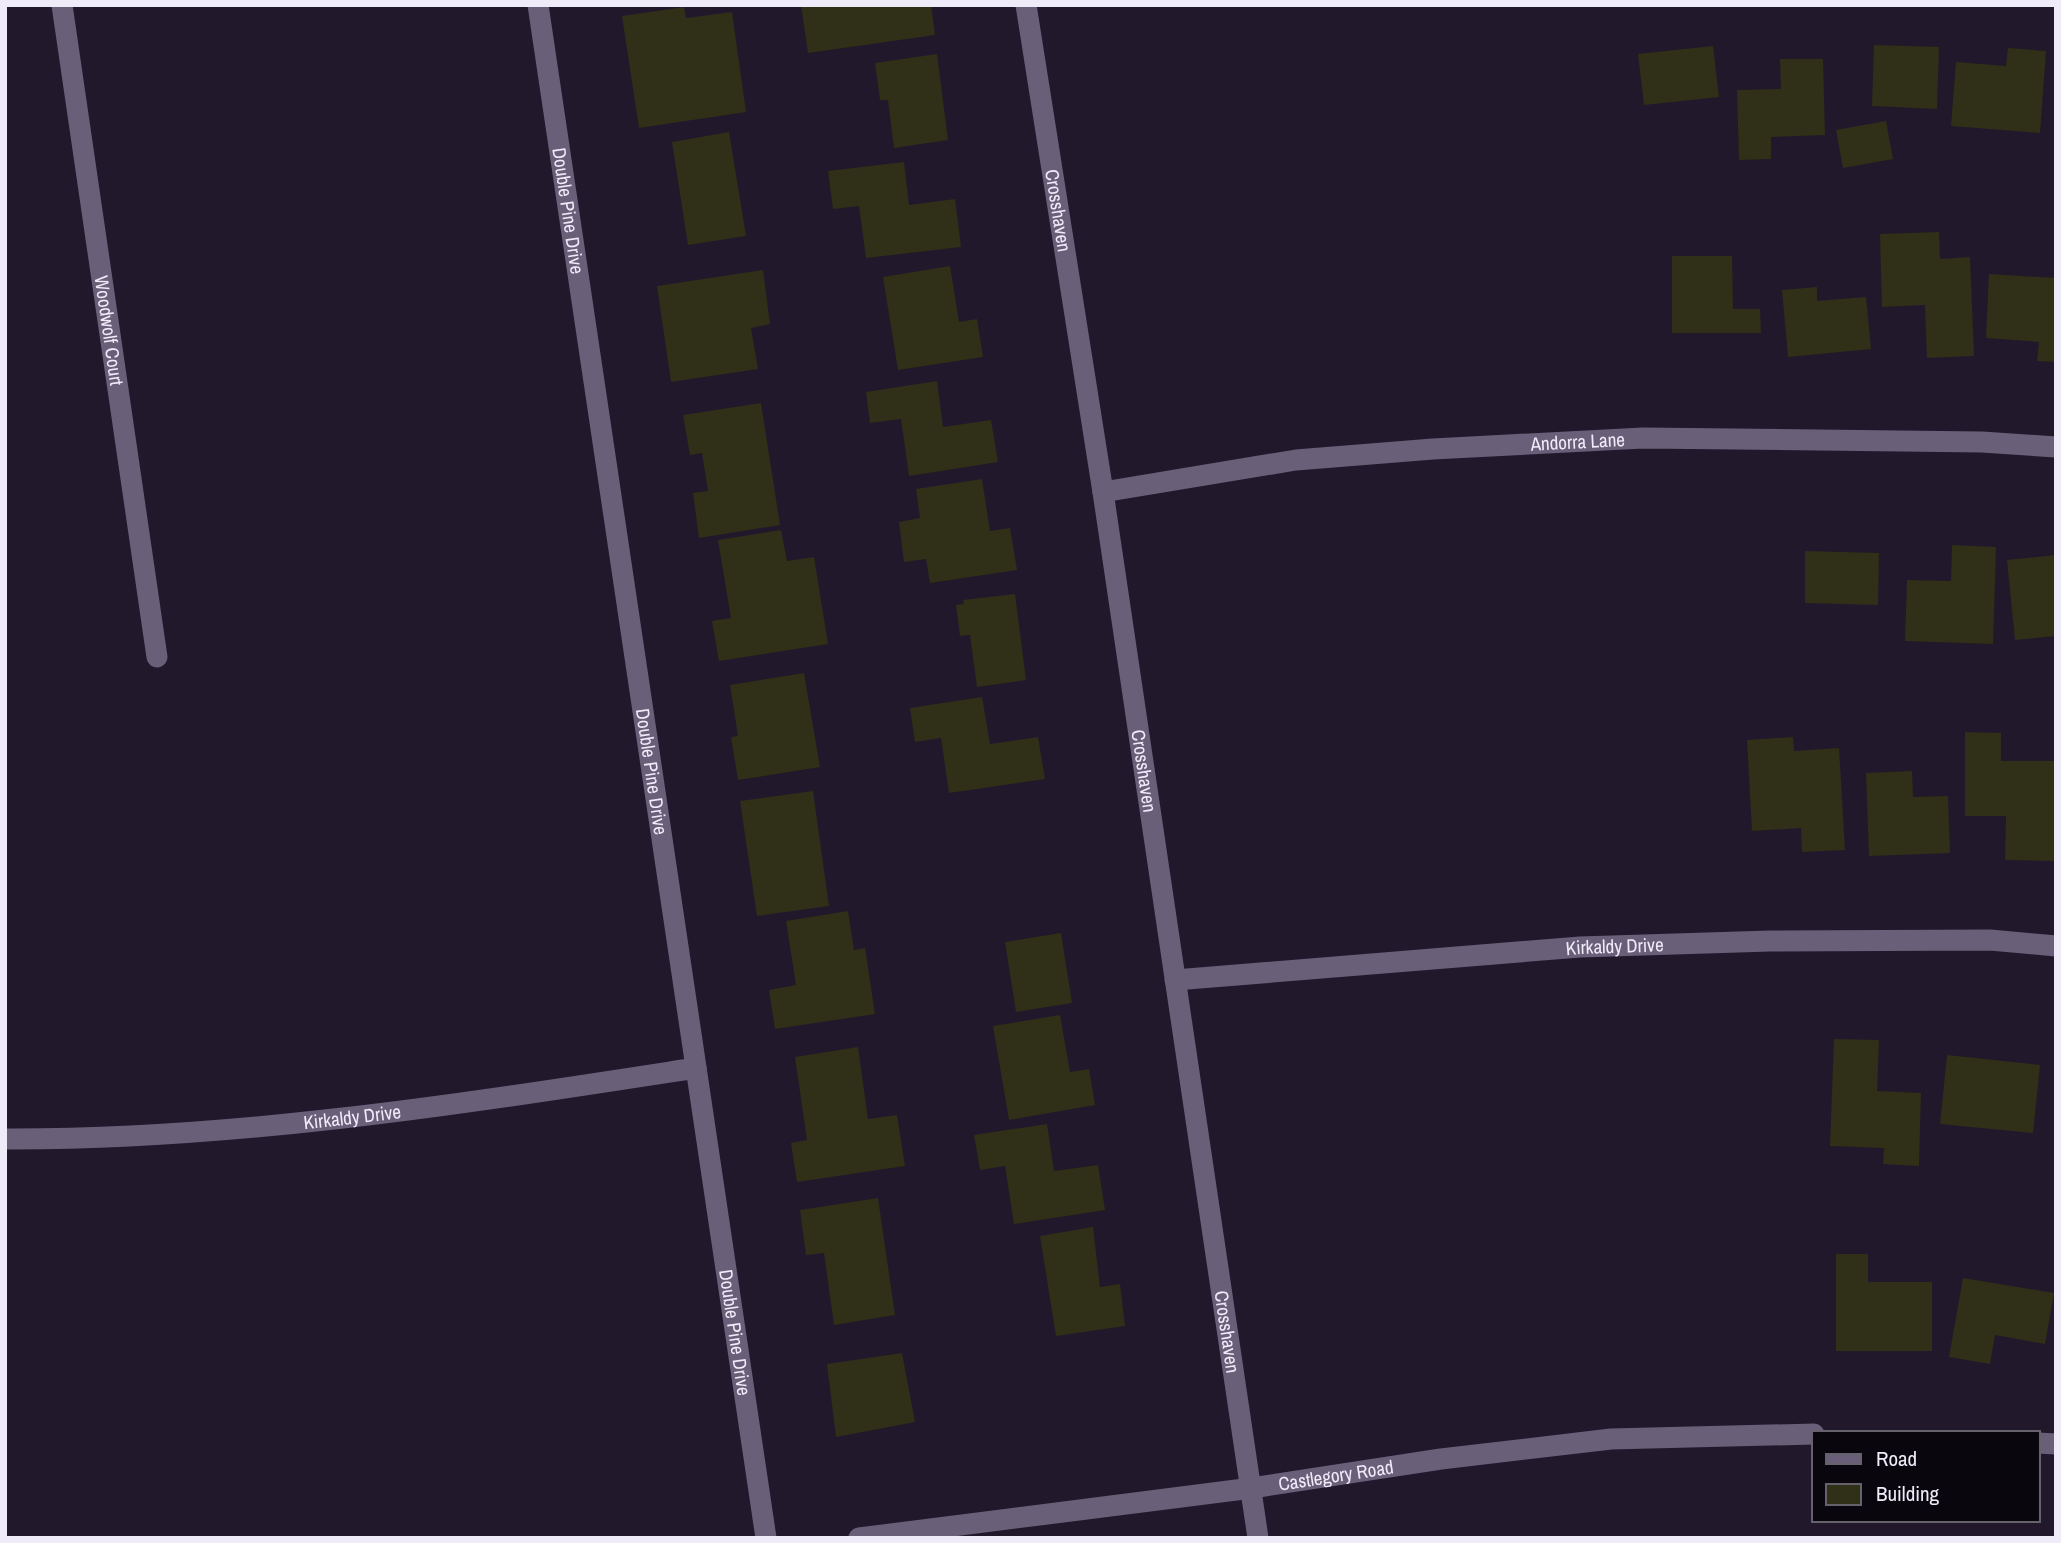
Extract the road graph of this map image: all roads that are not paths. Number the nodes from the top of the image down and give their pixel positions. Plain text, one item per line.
1 (62, 5) edge
2 (538, 5) edge
3 (1026, 5) edge
4 (2056, 447) edge
5 (1103, 492) junction
6 (157, 657) dead end
7 (2056, 946) edge
8 (1175, 981) junction
9 (696, 1069) junction
10 (5, 1139) edge
11 (1812, 1434) edge
12 (1252, 1488) junction
13 (766, 1538) edge
14 (859, 1538) edge
15 (1258, 1538) edge

1 - 6 street, Woodwolf Court
2 - 9 street, Double Pine Drive
3 - 5 street, Crosshaven
4 - 5 street, Andorra Lane
5 - 8 street, Crosshaven
7 - 8 street, Kirkaldy Drive
8 - 12 street, Crosshaven
9 - 10 street, Kirkaldy Drive
9 - 13 street, Double Pine Drive
11 - 12 street, Castlegory Road
12 - 14 street, Castlegory Road
12 - 15 street, Crosshaven

